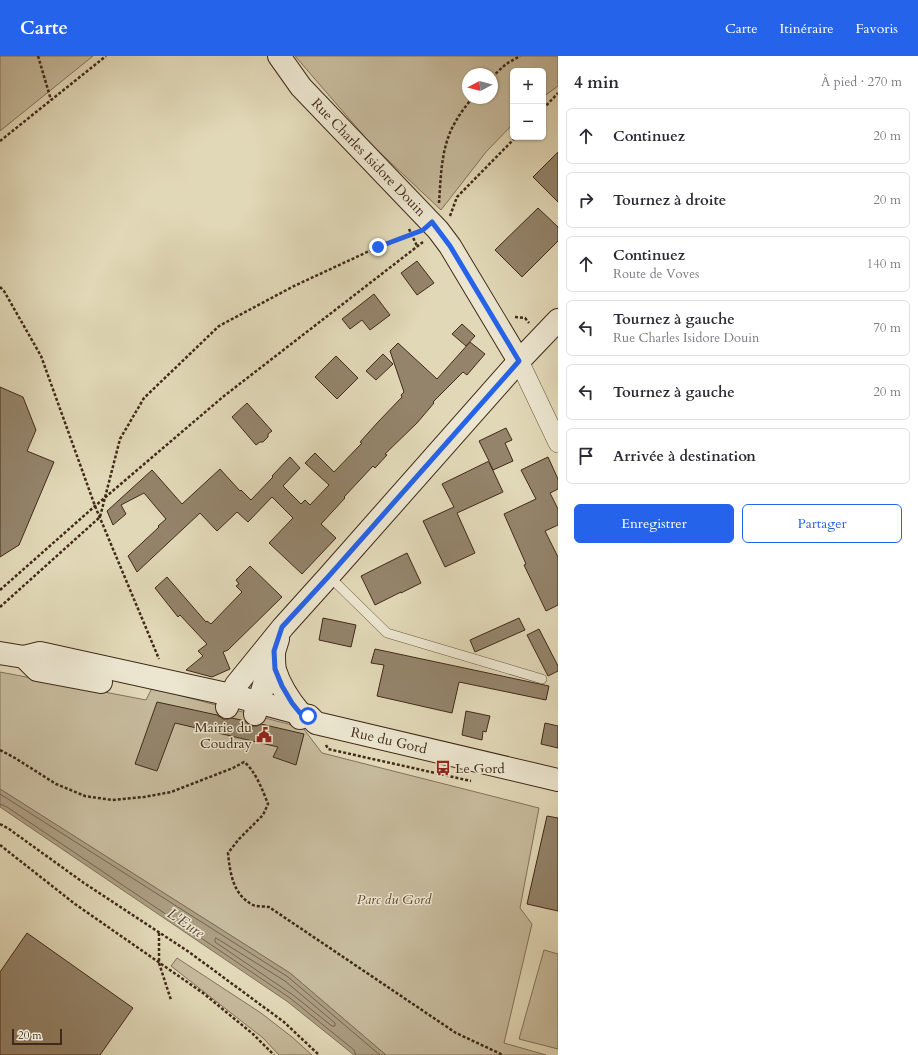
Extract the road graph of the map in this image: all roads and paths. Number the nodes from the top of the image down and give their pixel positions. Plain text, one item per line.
1 (38, 56) edge
2 (106, 56) edge
3 (279, 56) edge
4 (520, 56) edge
5 (498, 71) edge
6 (558, 94) edge
7 (51, 100) junction
8 (468, 104) edge
9 (546, 106) edge
10 (0, 140) edge
11 (513, 140) edge
12 (435, 226) junction
13 (0, 287) edge
14 (558, 320) edge
15 (519, 361) junction
16 (558, 443) edge
17 (105, 497) junction
18 (95, 506) junction
19 (100, 517) junction
20 (328, 577) junction
21 (0, 590) edge
22 (0, 607) edge
23 (282, 627) junction
24 (274, 651) junction
25 (0, 654) edge
26 (24, 658) junction
27 (542, 679) dead end
28 (168, 681) junction
29 (243, 706) junction
30 (304, 719) junction
31 (0, 750) edge
32 (558, 780) edge
33 (0, 824) edge
34 (0, 845) edge
35 (159, 932) junction
36 (160, 962) junction
37 (171, 1000) dead end
38 (274, 1055) edge
39 (319, 1055) edge
40 (501, 1055) edge

1 - 7 path
2 - 7 path
3 - 12 street, Rue Charles Isidore Douin
4 - 5 path
6 - 9 path
7 - 10 path
8 - 12 path
11 - 12 path
12 - 15 street, Rue Charles Isidore Douin
12 - 17 path
12 - 17 path
13 - 18 path
14 - 15 street
15 - 16 street
15 - 20 street
17 - 18 path
17 - 19 path
18 - 19 path
18 - 21 path
19 - 22 path
19 - 28 path
20 - 23 street
20 - 27 lane
23 - 24 street
23 - 29 street
24 - 29 street
24 - 30 street
25 - 26 street
26 - 28 street
26 - 29 street
28 - 29 street
29 - 30 street, Rue du Gord
30 - 32 street, Rue du Gord
31 - 40 path
33 - 35 path
34 - 36 path
35 - 36 path
35 - 39 path
36 - 37 path
36 - 38 path

